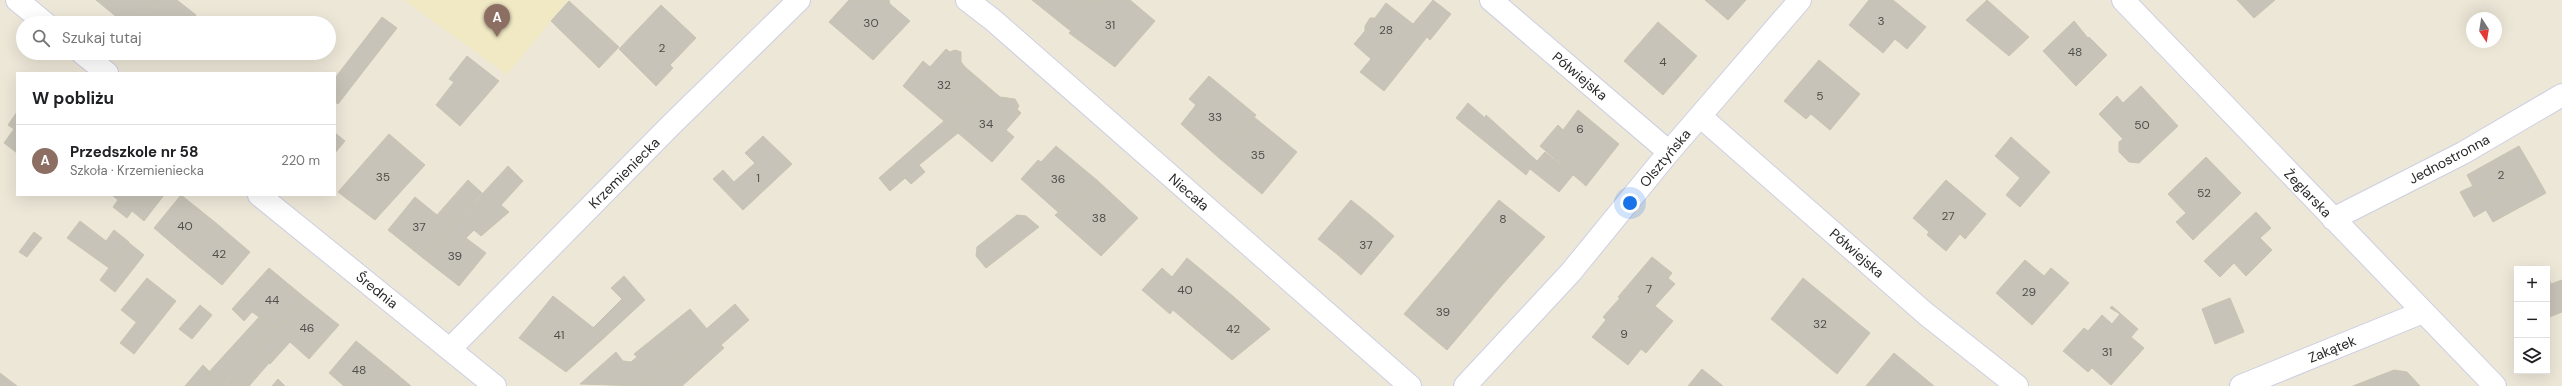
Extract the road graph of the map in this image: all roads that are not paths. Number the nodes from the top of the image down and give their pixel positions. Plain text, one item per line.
1 (17, 0) edge
2 (799, 0) edge
3 (967, 0) edge
4 (1491, 0) edge
5 (1800, 0) edge
6 (2123, 0) edge
7 (36, 16) edge
8 (91, 60) edge
9 (106, 72) edge
10 (2562, 95) edge
11 (1700, 116) junction
12 (1669, 152) junction
13 (260, 196) edge
14 (2333, 219) junction
15 (2423, 312) junction
16 (450, 349) junction
17 (495, 386) edge
18 (1410, 386) edge
19 (1465, 386) edge
20 (2016, 386) edge
21 (2241, 386) edge
22 (2495, 386) edge

1 - 7 street
2 - 16 street, Krzemieniecka
3 - 18 street, Niecała
4 - 12 street, Półwiejska
5 - 11 street, Olsztyńska
6 - 14 street, Żeglarska
8 - 9 street
10 - 14 street, Jednostronna
11 - 12 street, Olsztyńska
11 - 20 street, Półwiejska
12 - 19 street, Olsztyńska
13 - 16 street, Średnia
14 - 15 street, Żeglarska
15 - 21 street, Zakątek
15 - 22 street, Żeglarska
16 - 17 street, Średnia

